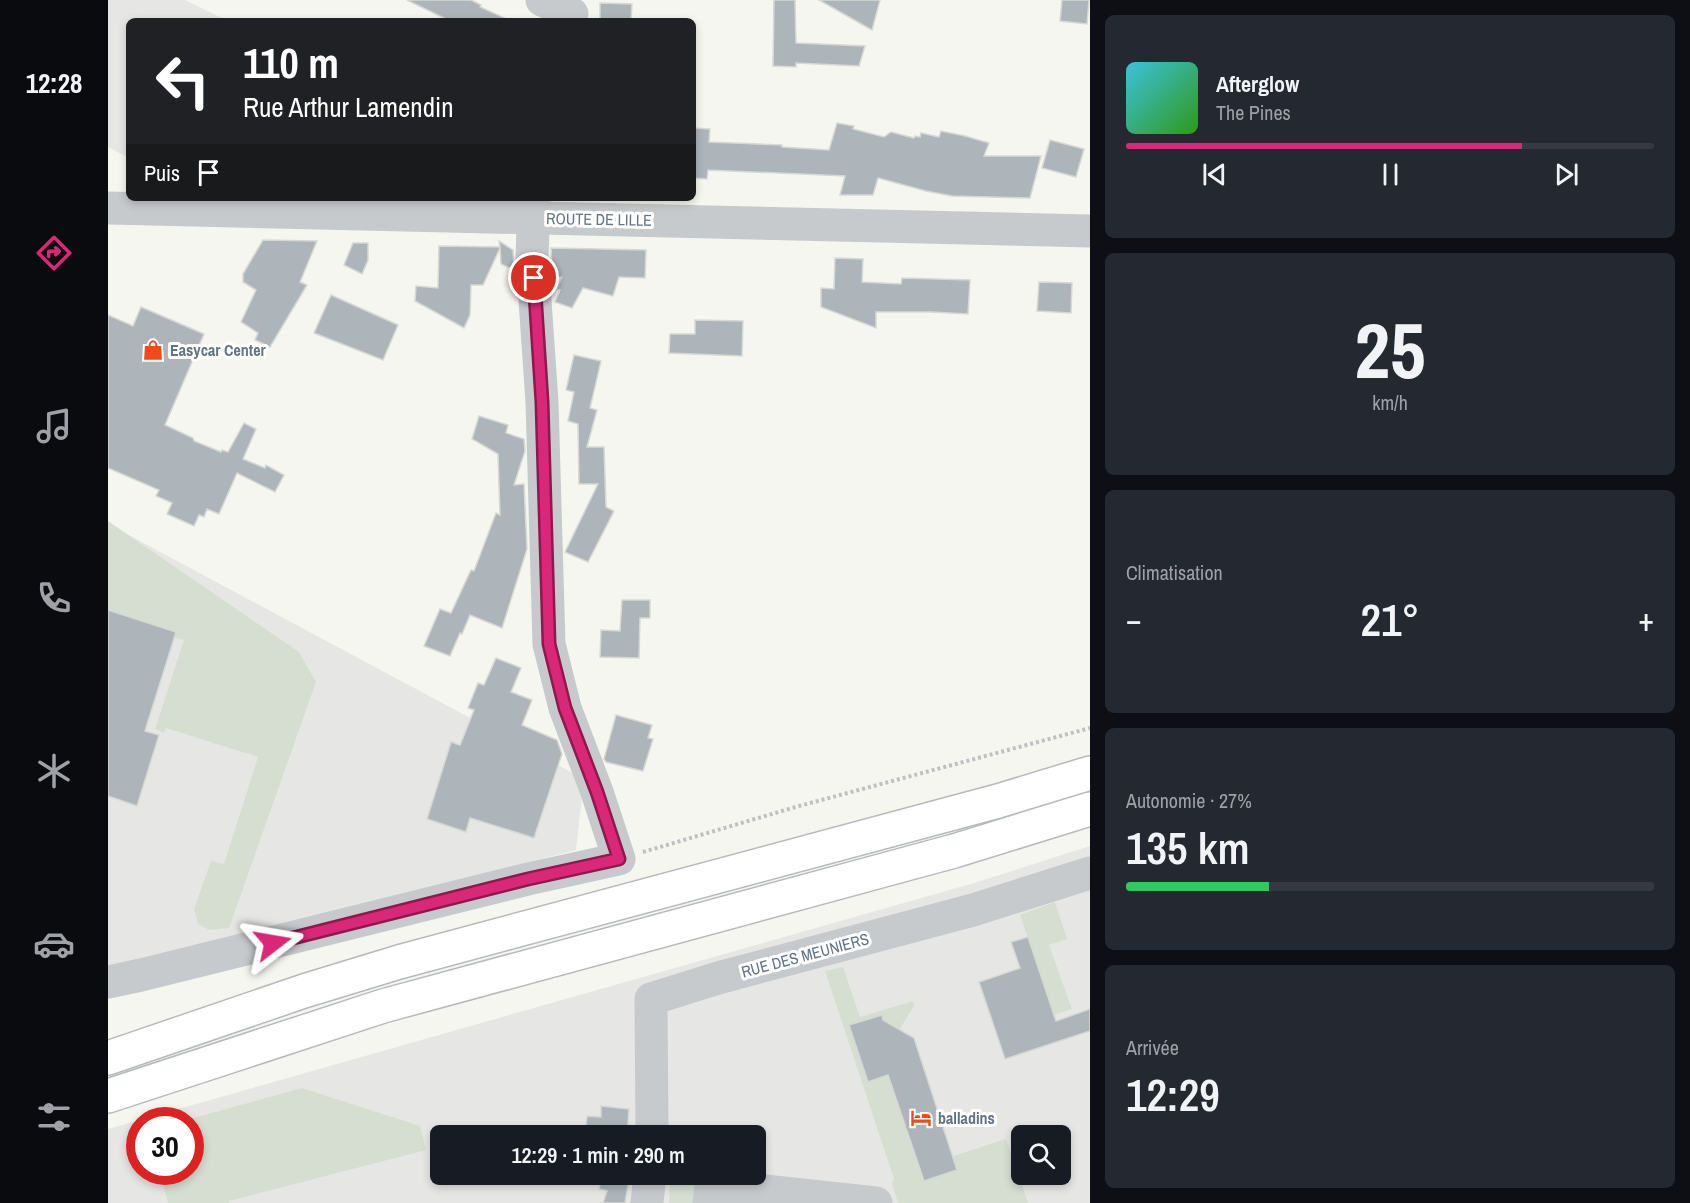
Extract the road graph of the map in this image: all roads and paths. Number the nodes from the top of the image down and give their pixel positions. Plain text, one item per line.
1 (542, 0) edge
2 (573, 12) edge
3 (108, 208) edge
4 (534, 208) edge
5 (1090, 231) edge
6 (1090, 728) edge
7 (1090, 773) edge
8 (1090, 809) edge
9 (619, 859) junction
10 (1090, 873) edge
11 (108, 982) edge
12 (108, 1058) edge
13 (108, 1096) edge
14 (652, 1125) edge
15 (649, 1185) edge
16 (647, 1203) edge
17 (709, 1203) edge
18 (876, 1203) edge

1 - 2 street
3 - 4 street, ROUTE DE LILLE
4 - 5 street, ROUTE DE LILLE
4 - 9 street
6 - 9 path
7 - 12 highway
8 - 13 highway
9 - 11 street
10 - 14 street, RUE DES MEUNIERS
15 - 16 street
17 - 18 street

